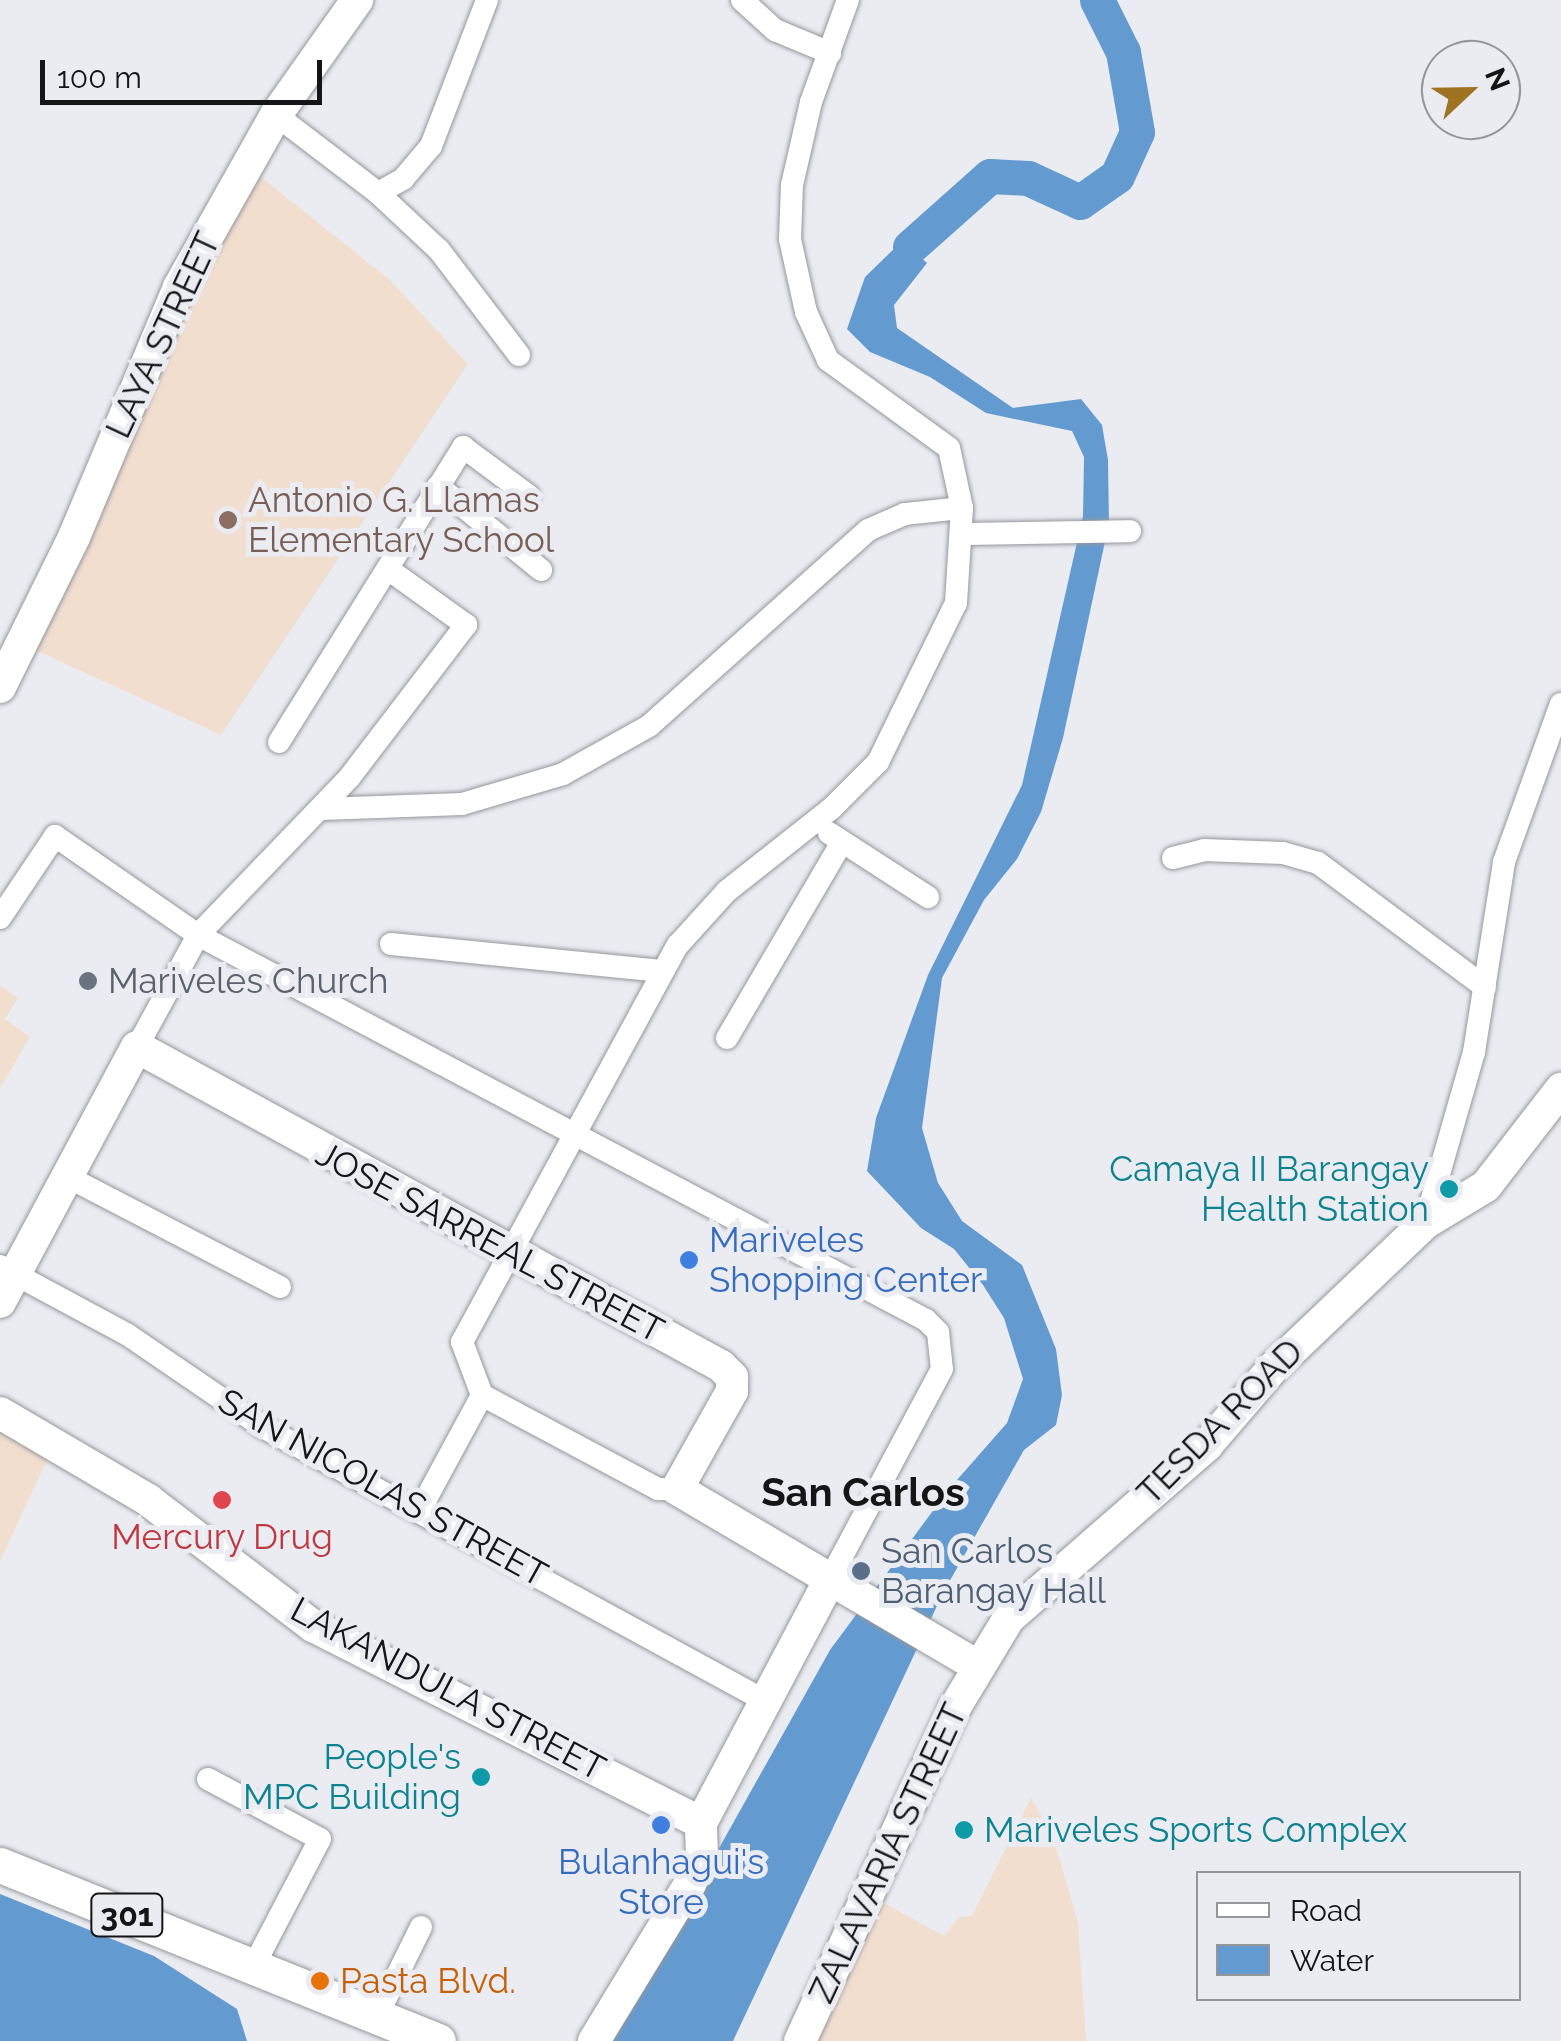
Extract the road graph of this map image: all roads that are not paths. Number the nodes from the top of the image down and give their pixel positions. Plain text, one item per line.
1 (356, 0) edge
2 (487, 0) edge
3 (742, 0) edge
4 (848, 0) edge
5 (830, 53) junction
6 (276, 116) junction
7 (378, 193) junction
8 (518, 356) dead end
9 (438, 486) junction
10 (528, 496) dead end
11 (962, 508) junction
12 (1123, 531) dead end
13 (963, 534) junction
14 (388, 569) junction
15 (541, 570) dead end
16 (0, 687) edge
17 (1561, 704) edge
18 (279, 742) dead end
19 (322, 809) junction
20 (814, 822) junction
21 (842, 842) junction
22 (1172, 858) dead end
23 (928, 897) dead end
24 (0, 918) edge
25 (198, 935) junction
26 (391, 944) dead end
27 (662, 971) junction
28 (1485, 987) junction
29 (727, 1038) dead end
30 (136, 1047) junction
31 (1561, 1089) edge
32 (575, 1136) junction
33 (66, 1176) junction
34 (1424, 1222) junction
35 (508, 1251) junction
36 (5, 1280) edge
37 (280, 1287) dead end
38 (482, 1395) junction
39 (0, 1413) edge
40 (676, 1489) junction
41 (421, 1508) junction
42 (832, 1577) junction
43 (978, 1666) junction
44 (769, 1704) junction
45 (208, 1779) dead end
46 (702, 1823) junction
47 (0, 1865) edge
48 (421, 1927) dead end
49 (254, 1965) junction
50 (380, 2027) edge
51 (438, 2041) edge
52 (594, 2041) edge
53 (800, 2041) edge

1 - 6 street, LAYA STREET
2 - 7 street
3 - 5 street
4 - 5 street
5 - 11 street
6 - 7 street
6 - 16 street, LAYA STREET
7 - 8 street
9 - 10 street
9 - 14 street
9 - 15 street
11 - 13 street
11 - 19 street
12 - 13 street
13 - 20 street
14 - 18 street
14 - 19 street
17 - 28 street
19 - 25 street
20 - 21 street
20 - 27 street
21 - 23 street
21 - 29 street
22 - 28 street
24 - 25 street
25 - 30 street
25 - 32 street
26 - 27 street
27 - 32 street
28 - 34 street
30 - 33 street
30 - 35 street, JOSE SARREAL STREET
31 - 34 street, TESDA ROAD
32 - 35 street
32 - 42 street
33 - 36 street
33 - 37 street
34 - 43 street, TESDA ROAD
35 - 38 street
35 - 40 street, JOSE SARREAL STREET
36 - 41 street, SAN NICOLAS STREET
38 - 40 street
38 - 41 street
39 - 46 street, LAKANDULA STREET
40 - 42 street
41 - 44 street, SAN NICOLAS STREET
42 - 43 street
42 - 44 street
43 - 53 street, ZALAVARIA STREET
44 - 46 street
45 - 49 street
46 - 52 street
47 - 49 main road, 301
48 - 50 street
49 - 50 main road, 301
50 - 51 main road, 301

